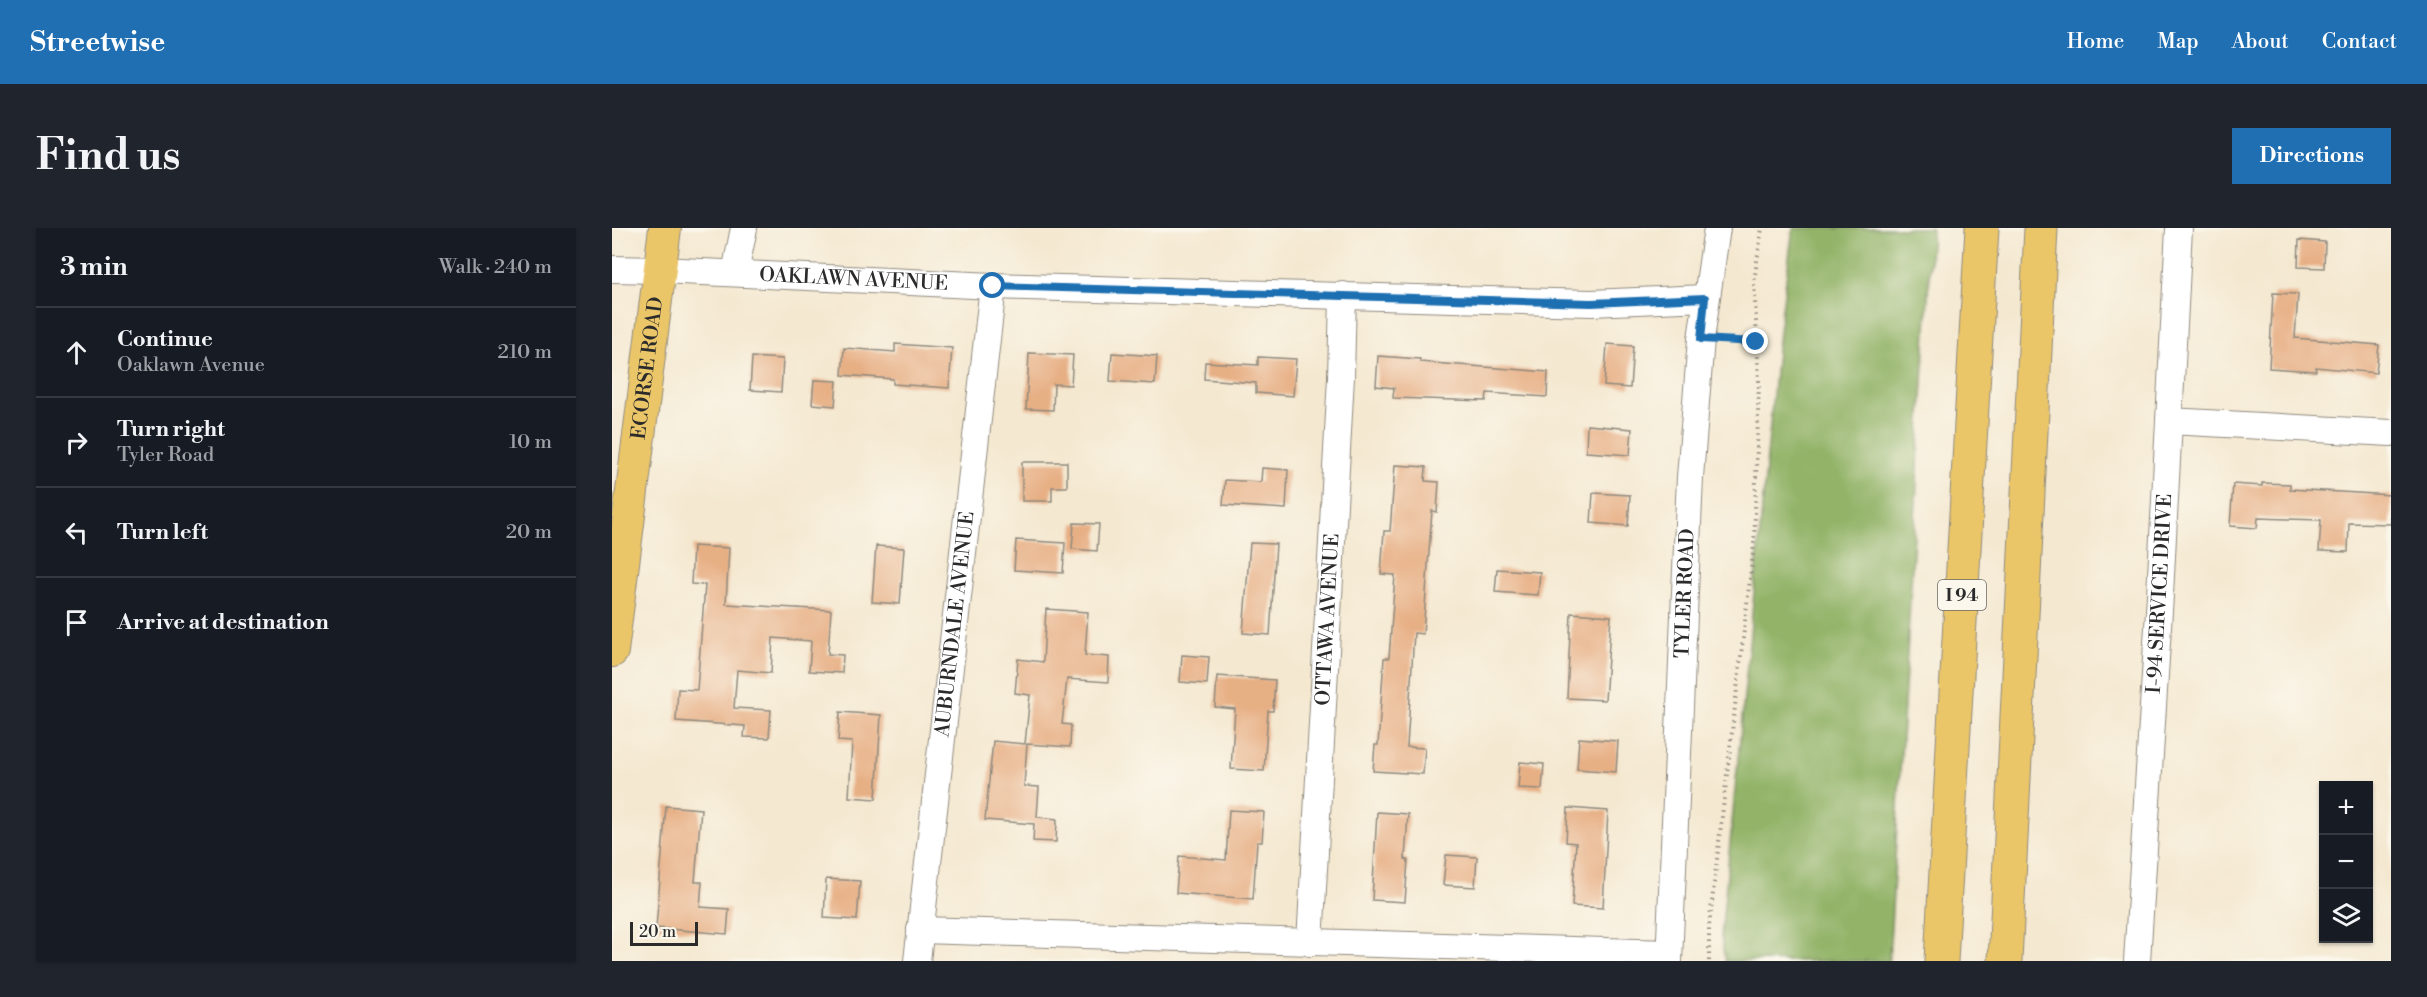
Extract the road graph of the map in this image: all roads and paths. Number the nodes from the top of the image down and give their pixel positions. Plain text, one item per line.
1 (665, 228) edge
2 (1717, 228) edge
3 (1762, 228) edge
4 (1982, 228) edge
5 (2041, 228) edge
6 (2179, 228) edge
7 (751, 229) edge
8 (612, 269) edge
9 (660, 270) junction
10 (735, 273) junction
11 (993, 286) junction
12 (1343, 295) junction
13 (1705, 298) junction
14 (1701, 339) junction
15 (1756, 342) junction
16 (2169, 421) junction
17 (2391, 433) edge
18 (612, 651) edge
19 (920, 930) junction
20 (1310, 943) junction
21 (1669, 957) edge
22 (916, 961) edge
23 (1709, 961) edge
24 (1941, 961) edge
25 (2005, 961) edge
26 (2137, 961) edge

1 - 9 main road, ECORSE ROAD
2 - 13 street, TYLER ROAD
3 - 15 path
4 - 24 highway, I 94
5 - 25 highway
6 - 16 street, I-94 SERVICE DRIVE
7 - 10 street
8 - 9 street, OAKLAWN AVENUE
9 - 10 street, OAKLAWN AVENUE
9 - 18 main road, ECORSE ROAD
10 - 11 street, OAKLAWN AVENUE
11 - 12 street, OAKLAWN AVENUE
11 - 19 street, AUBURNDALE AVENUE
12 - 13 street, OAKLAWN AVENUE
12 - 20 street, OTTAWA AVENUE
13 - 14 street, TYLER ROAD
14 - 15 path
14 - 21 street, TYLER ROAD
15 - 23 path
16 - 17 street
16 - 26 street, I-94 SERVICE DRIVE
19 - 20 street
19 - 22 street, AUBURNDALE AVENUE
20 - 21 street

